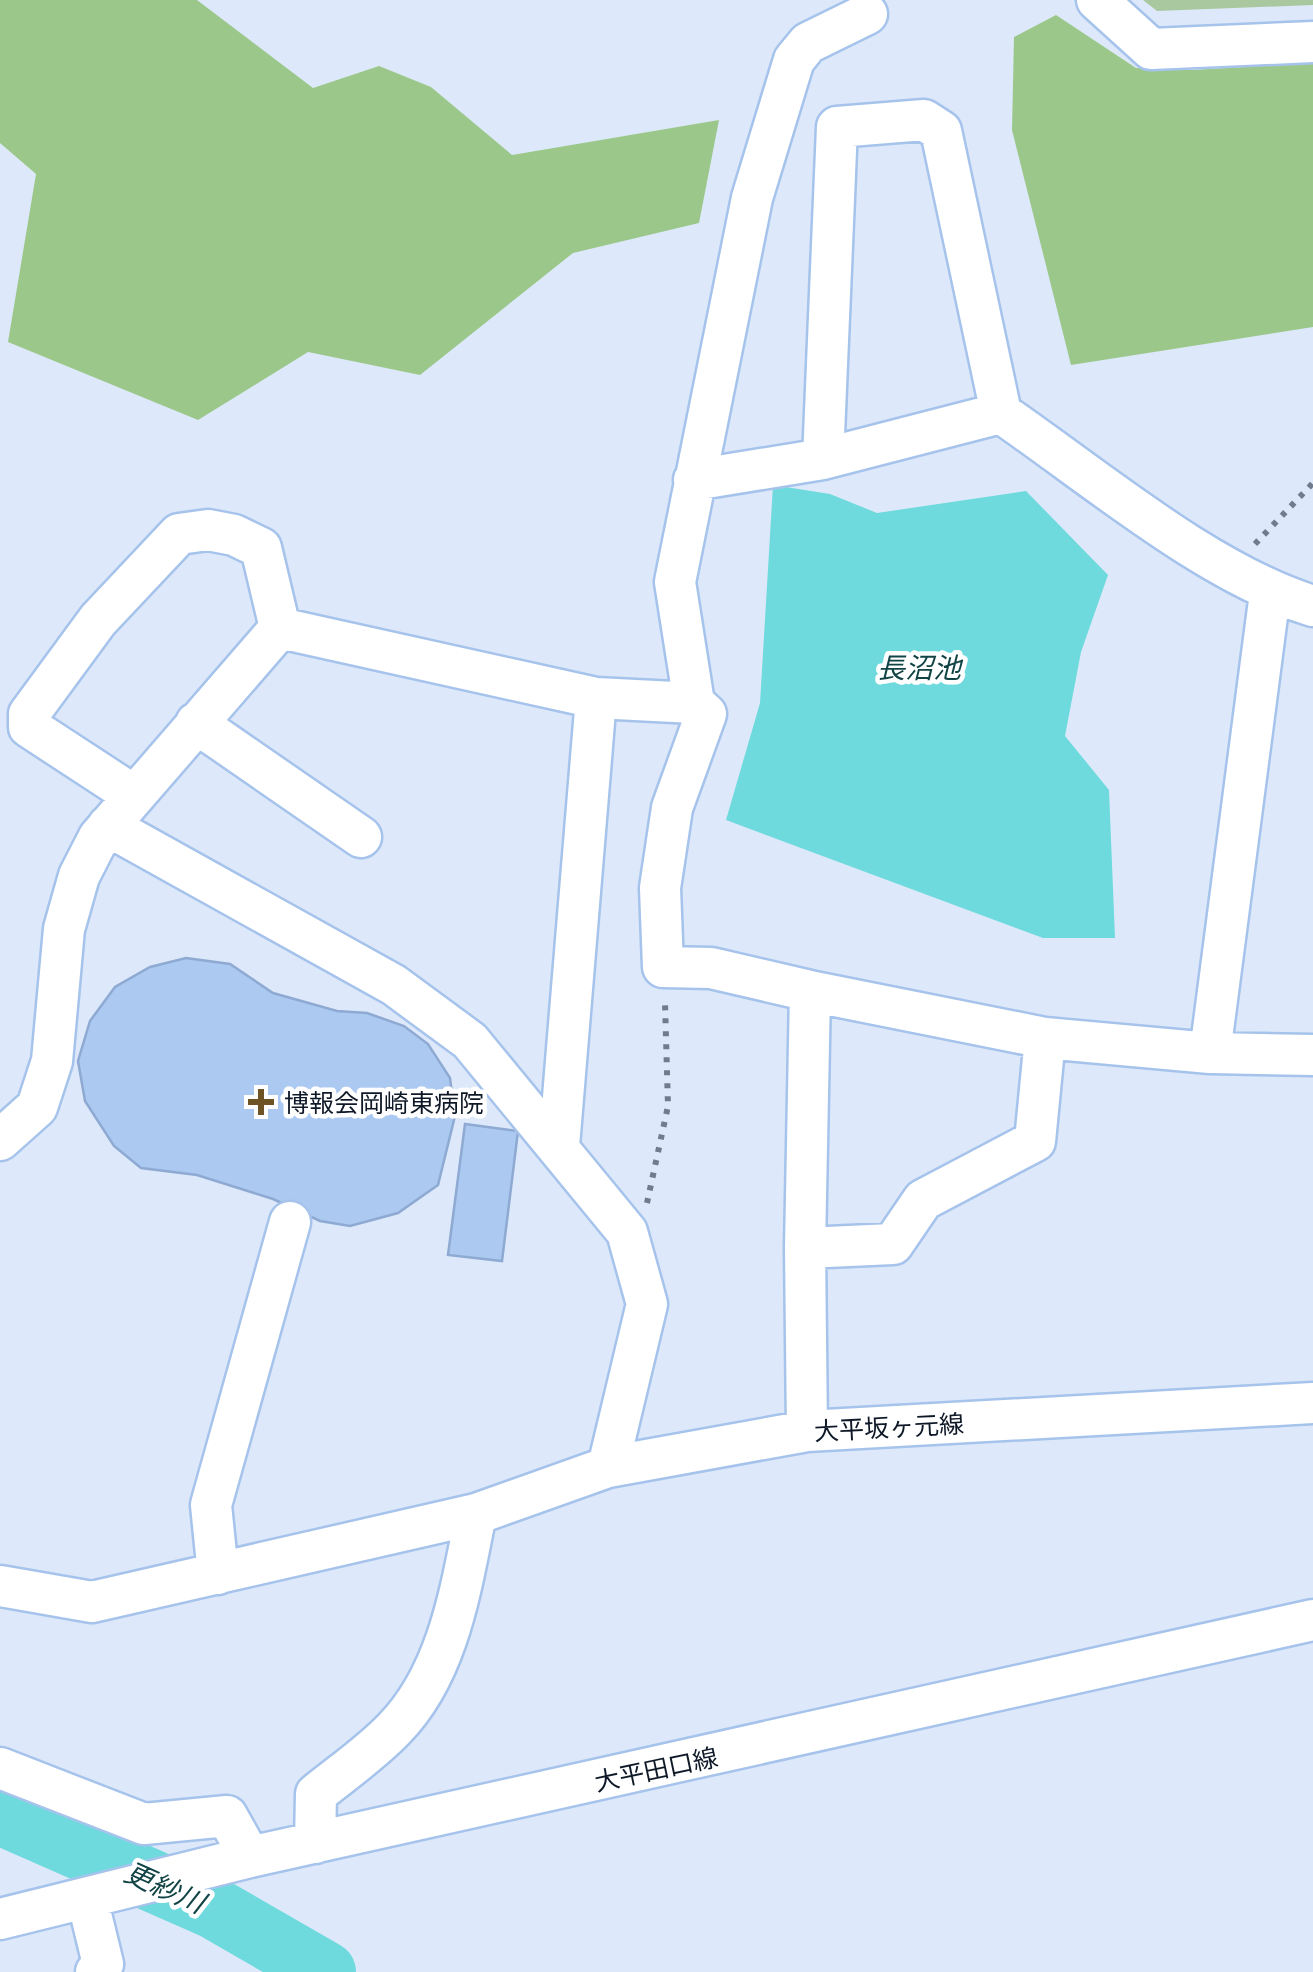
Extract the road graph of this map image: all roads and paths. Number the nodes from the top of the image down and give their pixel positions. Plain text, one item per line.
1 (1097, 0) edge
2 (867, 14) dead end
3 (1313, 42) edge
4 (1002, 413) junction
5 (824, 459) junction
6 (694, 480) junction
7 (1313, 484) edge
8 (1229, 570) junction
9 (1270, 593) junction
10 (1313, 606) edge
11 (280, 628) junction
12 (596, 698) junction
13 (694, 703) junction
14 (196, 723) junction
15 (133, 794) junction
16 (108, 826) junction
17 (360, 837) dead end
18 (663, 967) junction
19 (810, 991) junction
20 (1044, 1038) junction
21 (1210, 1054) junction
22 (1313, 1055) edge
23 (0, 1140) edge
24 (559, 1146) junction
25 (290, 1222) dead end
26 (627, 1232) junction
27 (804, 1248) junction
28 (1313, 1403) edge
29 (807, 1432) junction
30 (608, 1467) junction
31 (476, 1514) junction
32 (218, 1574) junction
33 (0, 1586) edge
34 (1313, 1620) edge
35 (0, 1768) edge
36 (315, 1844) junction
37 (235, 1862) junction
38 (87, 1898) junction
39 (0, 1919) edge
40 (96, 1972) edge

1 - 3 street
2 - 6 street
4 - 5 street
4 - 5 street
4 - 8 street
5 - 6 street
6 - 13 street
7 - 8 path
8 - 9 street
9 - 10 street
9 - 21 street
11 - 12 street
11 - 14 street
11 - 15 street
12 - 13 street
12 - 24 street
13 - 18 street
14 - 15 street
14 - 17 street
15 - 16 street
16 - 23 street
16 - 24 street
18 - 19 street
18 - 26 path
19 - 20 street
19 - 27 street
20 - 21 street
20 - 27 street
21 - 22 street
24 - 26 street
25 - 32 street
26 - 30 street
27 - 29 street
28 - 29 street, 大平坂ヶ元線
29 - 30 street, 大平坂ヶ元線
30 - 31 street, 大平坂ヶ元線
31 - 32 street, 大平坂ヶ元線
31 - 36 street
32 - 33 street, 大平坂ヶ元線
34 - 36 street, 大平田口線
35 - 37 street
36 - 37 street, 大平田口線
37 - 38 street, 大平田口線
38 - 39 street, 大平田口線
38 - 40 street

